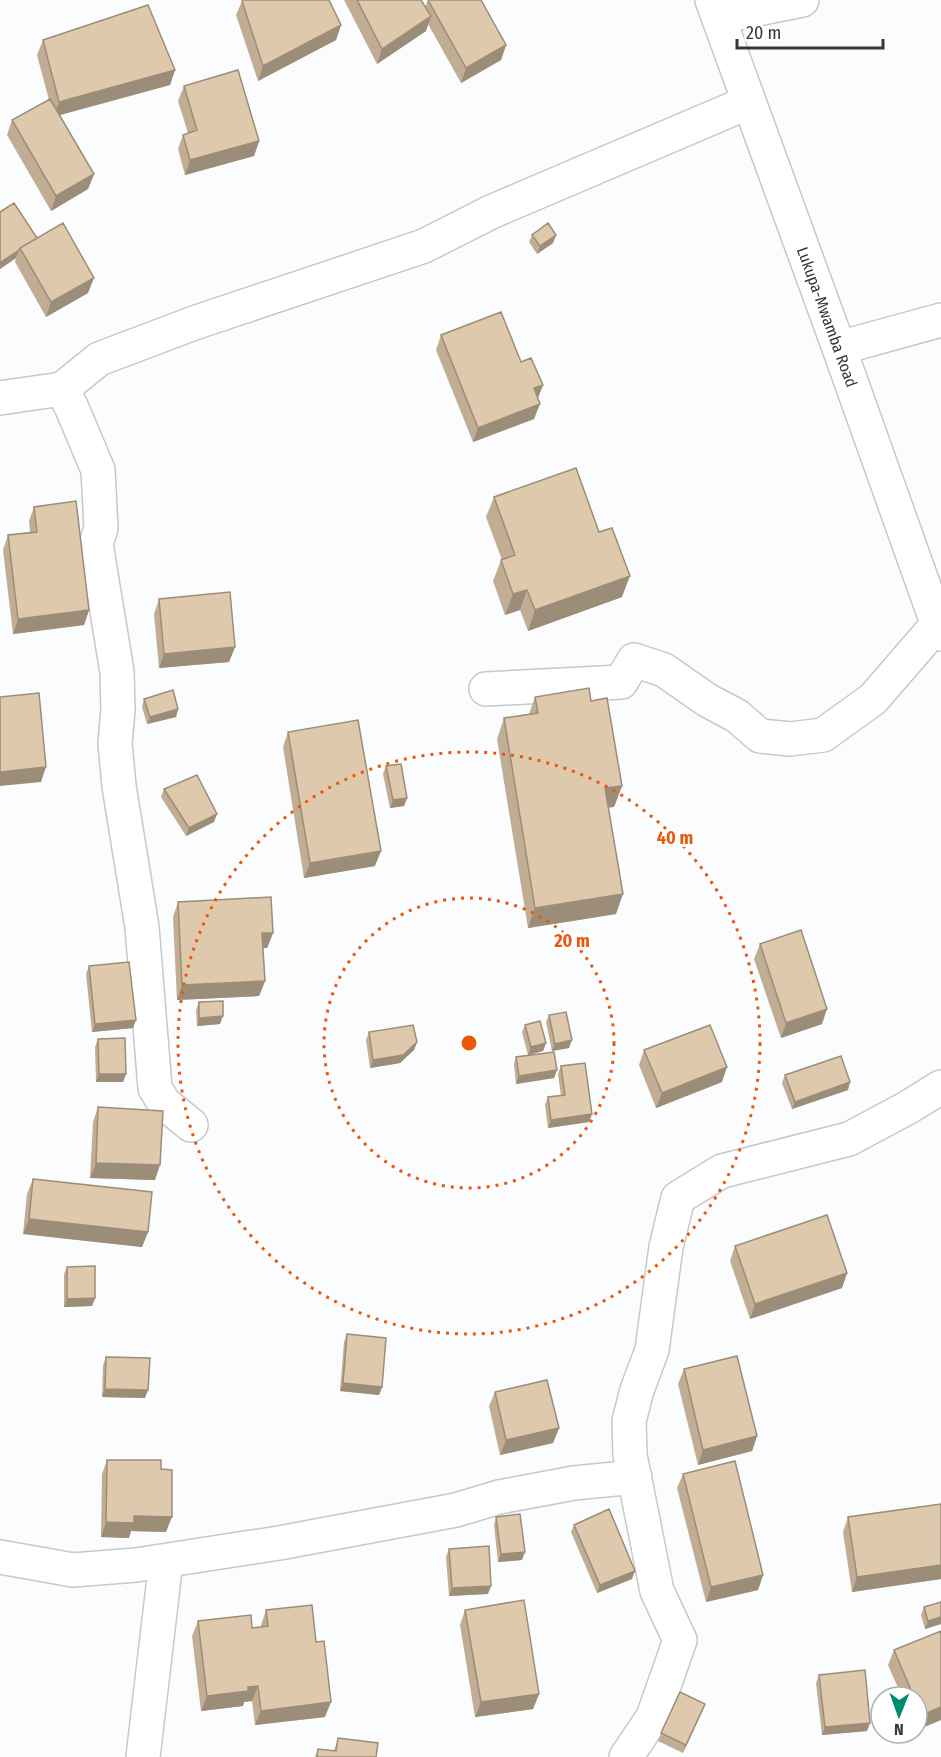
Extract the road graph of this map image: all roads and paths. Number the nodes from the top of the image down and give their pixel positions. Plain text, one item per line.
1 (802, 0) edge
2 (716, 9) edge
3 (748, 102) junction
4 (941, 320) edge
5 (839, 348) junction
6 (62, 389) junction
7 (0, 398) edge
8 (940, 627) edge
9 (486, 689) dead end
10 (941, 1087) edge
11 (191, 1125) dead end
12 (634, 1477) junction
13 (0, 1557) edge
14 (166, 1561) junction
15 (143, 1757) edge
16 (626, 1757) edge

1 - 2 street
2 - 3 street, Lukupa-Mwamba Road
3 - 5 street, Lukupa-Mwamba Road
3 - 6 street
4 - 5 street
5 - 8 street, Lukupa-Mwamba Road
6 - 7 street
6 - 11 street
8 - 9 street
10 - 12 street
12 - 14 street
12 - 16 street
13 - 14 street
14 - 15 street

